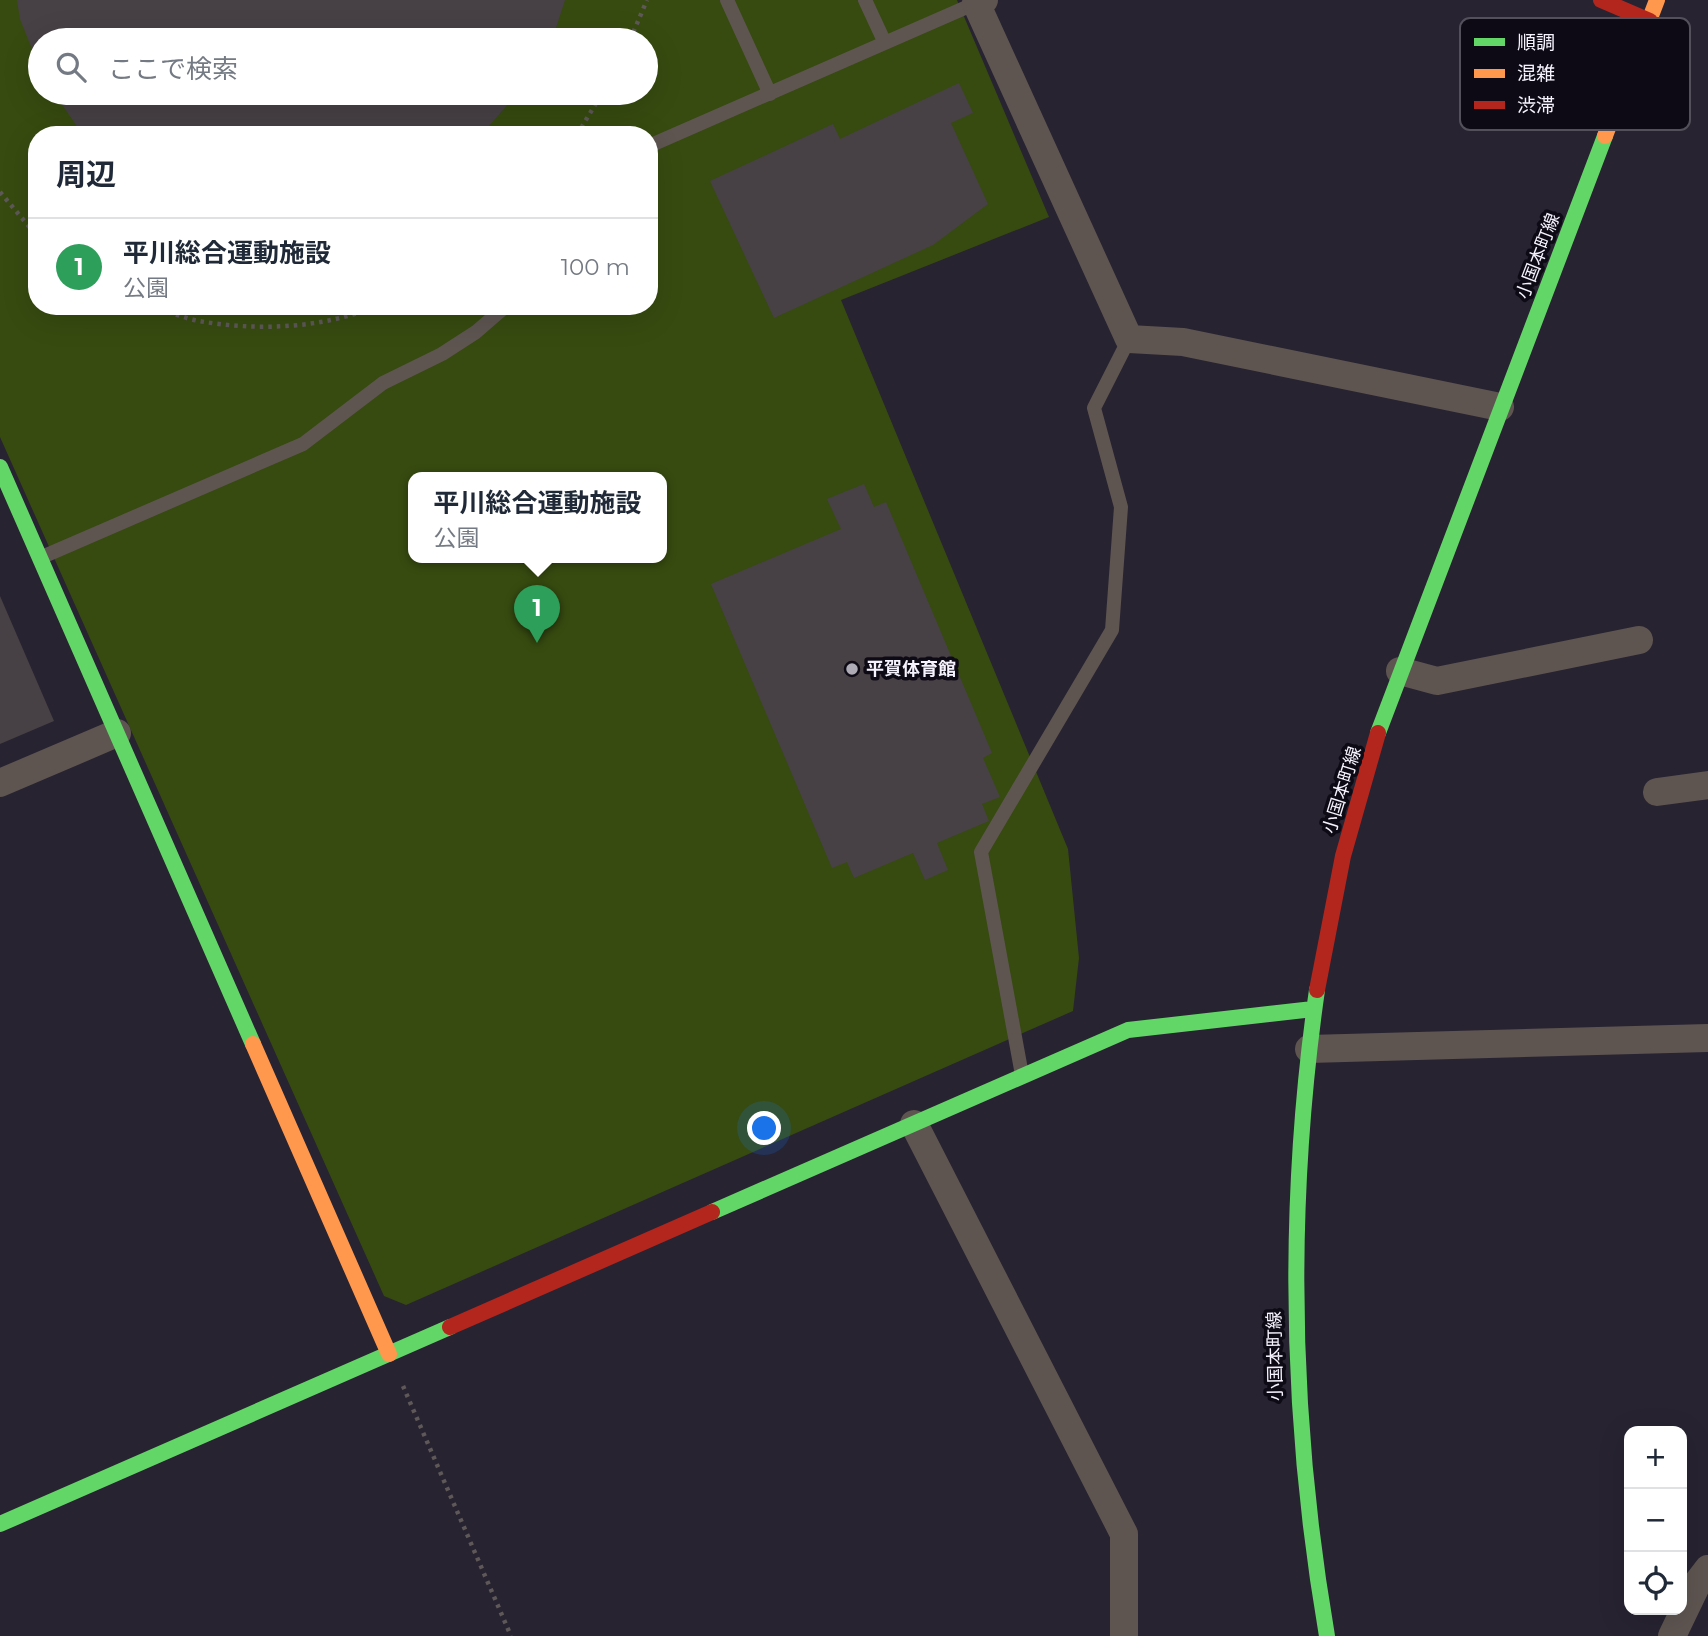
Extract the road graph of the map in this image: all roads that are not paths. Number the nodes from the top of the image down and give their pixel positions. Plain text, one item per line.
1 (727, 0) edge
2 (865, 0) edge
3 (1601, 0) edge
4 (1657, 0) edge
5 (980, 2) edge
6 (1643, 18) edge
7 (1651, 18) edge
8 (885, 43) junction
9 (770, 94) junction
10 (1608, 130) edge
11 (658, 142) edge
12 (496, 315) edge
13 (1129, 339) junction
14 (1500, 407) junction
15 (0, 467) edge
16 (40, 558) junction
17 (1639, 640) dead end
18 (1399, 671) junction
19 (117, 733) junction
20 (0, 783) edge
21 (1708, 785) edge
22 (1657, 792) dead end
23 (1313, 1009) junction
24 (1708, 1038) edge
25 (1309, 1049) junction
26 (1022, 1076) junction
27 (914, 1124) junction
28 (389, 1354) junction
29 (0, 1524) edge
30 (1708, 1569) edge
31 (1124, 1636) edge
32 (1327, 1636) edge
33 (1672, 1636) edge

1 - 9 lane
2 - 8 lane
3 - 6 street
4 - 7 street, 小国本町線
5 - 8 lane
5 - 13 street
8 - 9 lane
9 - 11 lane
10 - 14 street, 小国本町線
12 - 16 lane
13 - 14 street
13 - 26 lane
14 - 18 street, 小国本町線
15 - 16 street
16 - 19 street
17 - 18 street
18 - 23 street, 小国本町線
19 - 20 street
19 - 28 street
21 - 22 street
23 - 25 street, 小国本町線
23 - 26 street
24 - 25 street
25 - 32 street, 小国本町線
26 - 27 street
27 - 28 street
27 - 31 street
28 - 29 street
30 - 33 street

